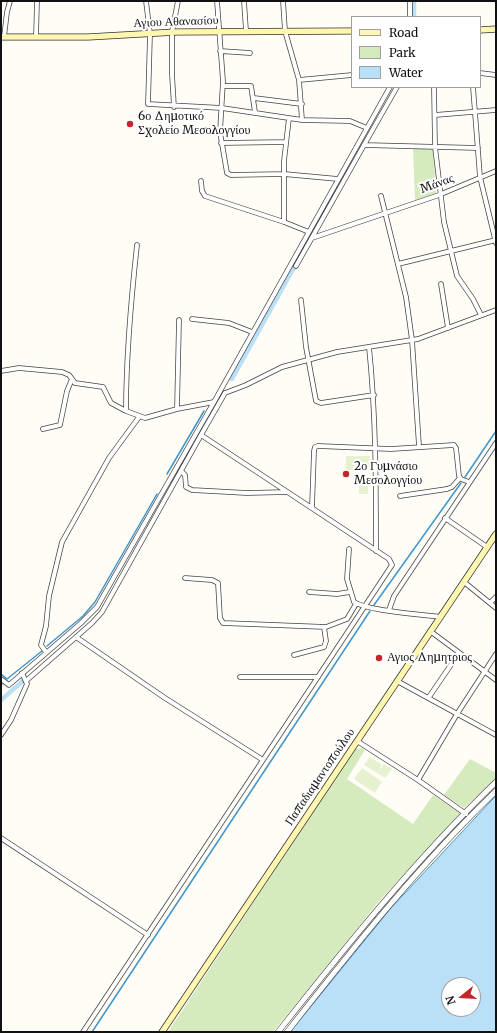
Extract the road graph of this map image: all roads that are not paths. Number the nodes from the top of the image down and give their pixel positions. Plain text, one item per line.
1 (10, 1) edge
2 (37, 1) edge
3 (146, 1) edge
4 (178, 1) edge
5 (217, 1) edge
6 (244, 1) edge
7 (283, 1) edge
8 (410, 1) edge
9 (410, 16) edge
10 (496, 29) edge
11 (351, 30) edge
12 (481, 30) edge
13 (246, 31) junction
14 (285, 31) junction
15 (172, 32) junction
16 (219, 32) junction
17 (150, 34) junction
18 (36, 36) junction
19 (2, 37) edge
20 (220, 51) junction
21 (250, 53) dead end
22 (481, 73) edge
23 (351, 75) edge
24 (496, 75) edge
25 (299, 80) junction
26 (223, 86) junction
27 (389, 88) edge
28 (396, 88) edge
29 (434, 88) edge
30 (473, 88) edge
31 (254, 98) junction
32 (302, 104) junction
33 (174, 107) junction
34 (222, 108) junction
35 (496, 110) edge
36 (475, 111) junction
37 (255, 112) junction
38 (435, 115) junction
39 (289, 118) junction
40 (302, 120) junction
41 (367, 128) junction
42 (286, 142) junction
43 (221, 143) junction
44 (364, 145) junction
45 (435, 147) junction
46 (478, 148) junction
47 (496, 171) edge
48 (284, 174) junction
49 (480, 178) junction
50 (338, 179) junction
51 (201, 181) dead end
52 (439, 195) junction
53 (381, 196) dead end
54 (385, 214) junction
55 (284, 222) junction
56 (309, 232) junction
57 (312, 238) junction
58 (496, 241) edge
59 (137, 245) dead end
60 (451, 252) junction
61 (398, 264) junction
62 (296, 266) dead end
63 (441, 284) dead end
64 (301, 300) dead end
65 (496, 310) edge
66 (481, 315) junction
67 (192, 319) dead end
68 (179, 320) dead end
69 (448, 328) junction
70 (252, 332) junction
71 (412, 340) junction
72 (369, 347) junction
73 (308, 359) junction
74 (1, 371) edge
75 (72, 379) junction
76 (219, 393) junction
77 (225, 393) junction
78 (374, 395) junction
79 (214, 402) junction
80 (177, 409) junction
81 (126, 411) junction
82 (140, 417) junction
83 (43, 429) dead end
84 (201, 435) junction
85 (496, 443) edge
86 (419, 446) junction
87 (376, 448) junction
88 (494, 450) edge
89 (181, 471) junction
90 (460, 478) junction
91 (469, 482) junction
92 (288, 492) junction
93 (400, 496) dead end
94 (312, 507) junction
95 (445, 518) junction
96 (496, 534) edge
97 (487, 547) junction
98 (349, 549) dead end
99 (376, 551) junction
100 (185, 578) dead end
101 (464, 582) junction
102 (309, 592) dead end
103 (350, 592) junction
104 (496, 597) edge
105 (490, 603) junction
106 (356, 604) junction
107 (365, 606) junction
108 (496, 608) edge
109 (389, 610) junction
110 (440, 617) junction
111 (324, 627) junction
112 (430, 631) junction
113 (76, 636) junction
114 (46, 652) junction
115 (459, 653) junction
116 (496, 654) edge
117 (294, 655) dead end
118 (486, 672) junction
119 (22, 673) junction
120 (240, 677) dead end
121 (318, 677) junction
122 (1, 679) edge
123 (26, 680) junction
124 (496, 680) edge
125 (397, 681) junction
126 (429, 698) junction
127 (457, 714) junction
128 (1, 735) edge
129 (496, 735) edge
130 (357, 741) junction
131 (263, 760) junction
132 (418, 780) junction
133 (496, 782) edge
134 (496, 791) edge
135 (465, 813) junction
136 (469, 817) junction
137 (1, 838) edge
138 (148, 935) junction
139 (83, 1032) edge
140 (162, 1032) edge
141 (278, 1032) edge
142 (287, 1032) edge

1 - 19 street
2 - 18 street
3 - 17 street
4 - 15 street
5 - 16 street
6 - 13 street
7 - 14 street
8 - 9 street
10 - 12 main road
11 - 14 main road, Αγιου Αθανασίου
13 - 14 main road, Αγιου Αθανασίου
13 - 16 main road, Αγιου Αθανασίου
14 - 25 street
15 - 16 main road, Αγιου Αθανασίου
15 - 17 main road, Αγιου Αθανασίου
15 - 33 street
16 - 20 street
17 - 18 main road, Αγιου Αθανασίου
17 - 33 street
18 - 19 main road, Αγιου Αθανασίου
20 - 21 street
20 - 26 street
22 - 24 street
23 - 25 street
25 - 32 street
26 - 31 street
26 - 34 street
27 - 41 street
28 - 44 street
29 - 38 street
30 - 36 street
31 - 32 street
31 - 37 street
32 - 40 street
33 - 34 street
34 - 37 street
34 - 43 street
35 - 36 street
36 - 38 street
36 - 46 street
37 - 39 street
38 - 45 street
39 - 40 street
39 - 42 street
40 - 41 street
41 - 50 street
42 - 43 street
42 - 48 street
43 - 48 street
44 - 45 street
44 - 57 street
45 - 46 street
45 - 52 street
46 - 49 street
47 - 49 street, Μάνας
48 - 50 street
48 - 55 street
49 - 52 street, Μάνας
49 - 58 street
50 - 56 street
51 - 55 street
52 - 54 street, Μάνας
52 - 60 street
53 - 54 street
54 - 57 street, Μάνας
54 - 61 street
55 - 56 street
56 - 70 street
57 - 62 street
58 - 60 street
59 - 81 street
60 - 61 street
60 - 66 street
61 - 71 street
63 - 69 street
64 - 73 street
65 - 66 street
66 - 69 street
67 - 70 street
68 - 80 street
69 - 71 street
70 - 76 street
71 - 72 street
71 - 86 street
72 - 73 street
72 - 78 street
73 - 77 street
73 - 78 street
74 - 75 street
75 - 81 street
75 - 83 street
76 - 77 street
76 - 79 street
77 - 84 street
78 - 87 street
79 - 80 street
79 - 114 street
80 - 82 street
81 - 82 street
82 - 114 street
84 - 89 street
84 - 92 street
85 - 88 street
86 - 87 street
86 - 90 street
87 - 94 street
87 - 99 street
88 - 91 street
89 - 92 street
89 - 113 street
90 - 91 street
90 - 93 street
91 - 95 street
92 - 94 street
94 - 99 street
95 - 97 street
95 - 109 street
96 - 97 main road, Παπαδιαμαντοπούλου
97 - 101 main road, Παπαδιαμαντοπούλου
98 - 103 street
99 - 107 street
100 - 111 street
101 - 105 street
101 - 110 main road, Παπαδιαμαντοπούλου
102 - 103 street
103 - 106 street
104 - 105 street
105 - 108 street
106 - 107 street
106 - 111 street
107 - 109 street
107 - 121 street
109 - 110 street
110 - 112 main road, Παπαδιαμαντοπούλου
111 - 117 street
112 - 115 street
112 - 125 main road, Παπαδιαμαντοπούλου
113 - 123 street
113 - 131 street
114 - 119 street
115 - 118 street
115 - 126 street
116 - 118 street
118 - 124 street
118 - 127 street
119 - 122 street
119 - 123 street
120 - 121 street
121 - 131 street
123 - 128 street
125 - 126 street
125 - 130 main road, Παπαδιαμαντοπούλου
126 - 127 street
127 - 129 street
127 - 132 street
130 - 132 street
130 - 140 main road, Παπαδιαμαντοπούλου
131 - 138 street
132 - 135 street
133 - 135 street
134 - 136 street
135 - 136 street
135 - 141 street
136 - 142 street
137 - 138 street
138 - 139 street

